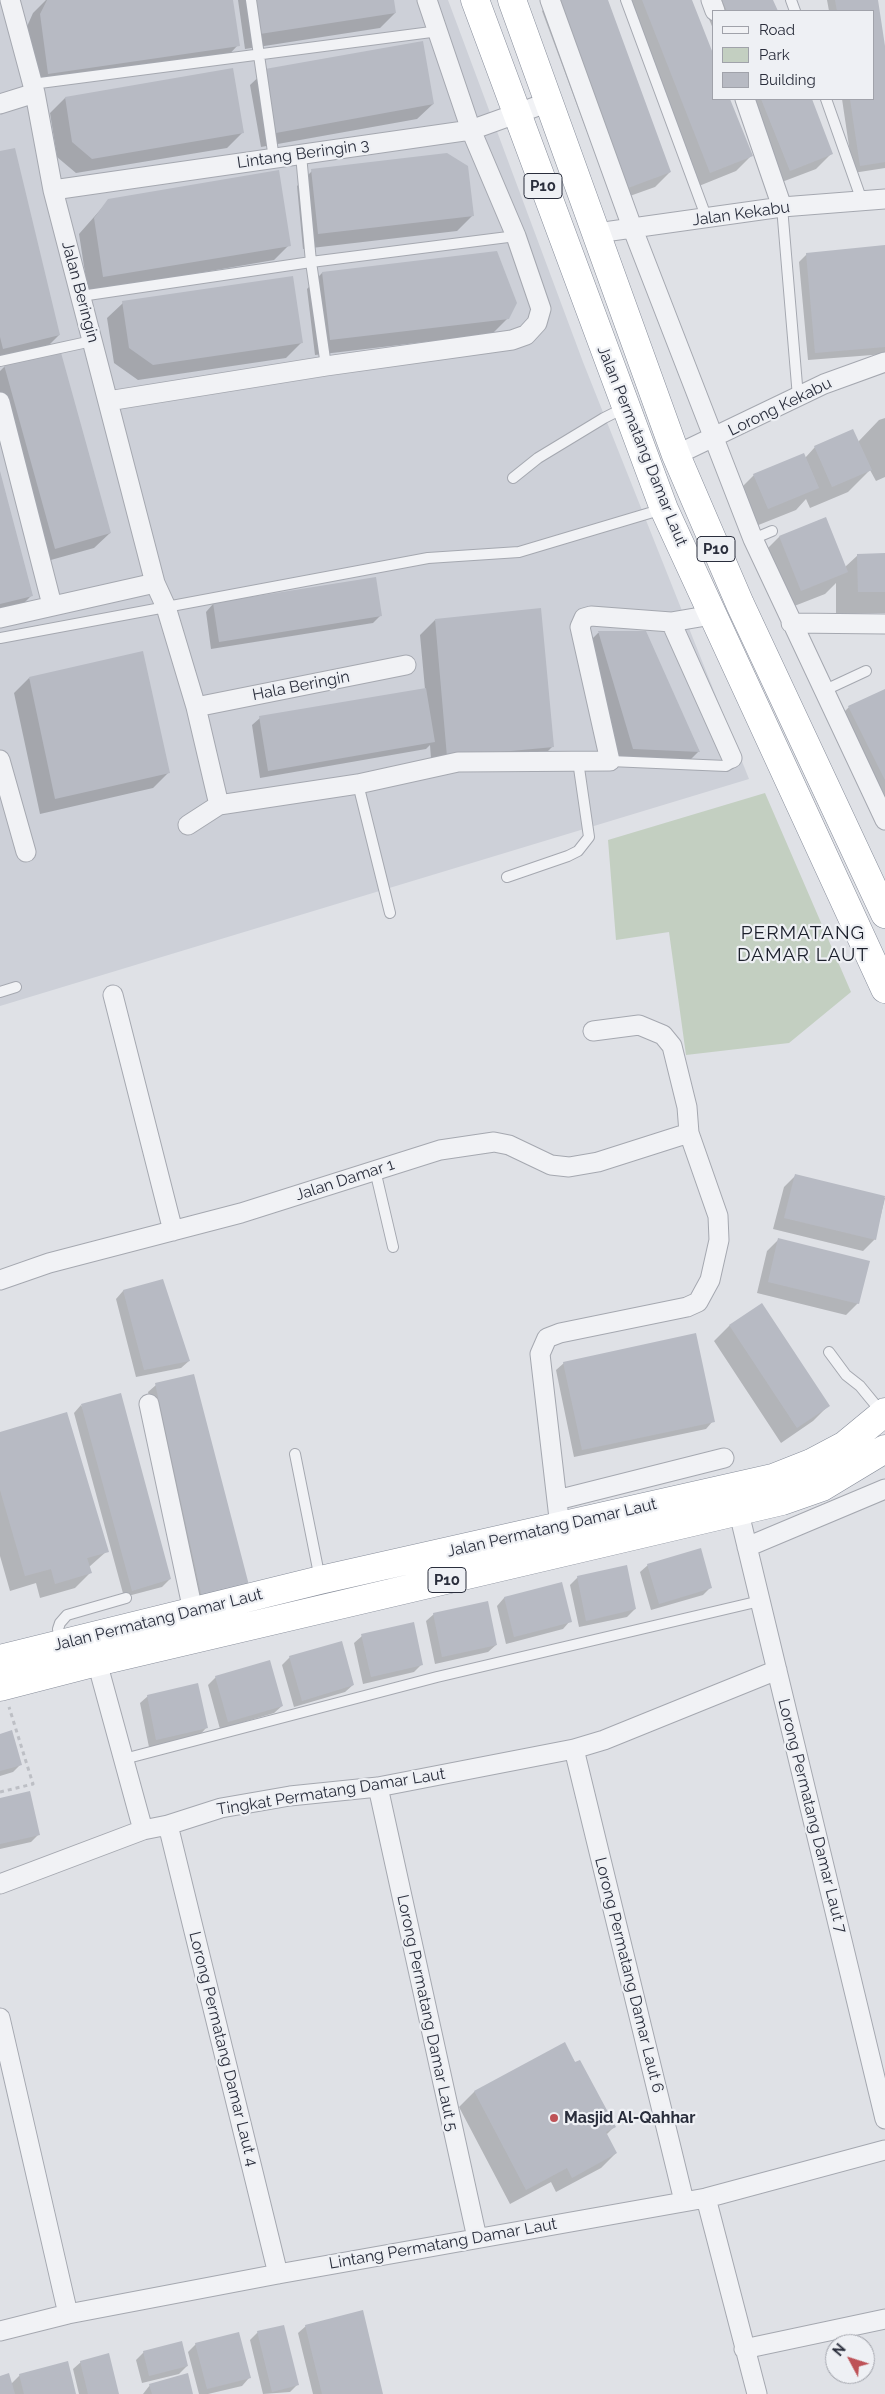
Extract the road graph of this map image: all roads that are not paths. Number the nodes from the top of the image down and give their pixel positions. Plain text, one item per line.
1 (10, 0) edge
2 (251, 0) edge
3 (427, 0) edge
4 (475, 0) edge
5 (550, 0) edge
6 (626, 0) edge
7 (515, 7) edge
8 (439, 31) junction
9 (260, 54) junction
10 (34, 88) junction
11 (745, 100) edge
12 (826, 100) edge
13 (549, 102) junction
14 (0, 104) edge
15 (516, 113) junction
16 (471, 130) junction
17 (301, 155) junction
18 (274, 159) junction
19 (575, 173) junction
20 (53, 190) junction
21 (885, 199) edge
22 (862, 201) junction
23 (782, 208) junction
24 (707, 219) junction
25 (632, 227) junction
26 (597, 233) junction
27 (516, 236) junction
28 (311, 262) junction
29 (81, 296) junction
30 (92, 341) junction
31 (0, 361) edge
32 (885, 362) edge
33 (326, 366) junction
34 (798, 397) junction
35 (108, 401) junction
36 (0, 402) edge
37 (625, 408) junction
38 (714, 439) junction
39 (676, 455) junction
40 (513, 478) dead end
41 (664, 509) junction
42 (772, 531) dead end
43 (753, 539) junction
44 (155, 583) junction
45 (52, 605) junction
46 (166, 607) junction
47 (712, 615) junction
48 (0, 618) edge
49 (671, 622) junction
50 (791, 623) junction
51 (885, 624) edge
52 (0, 638) edge
53 (406, 665) dead end
54 (866, 671) dead end
55 (823, 691) junction
56 (196, 707) junction
57 (732, 758) joint
58 (0, 760) edge
59 (578, 761) junction
60 (610, 761) junction
61 (358, 784) junction
62 (219, 805) junction
63 (8, 816) edge
64 (885, 820) edge
65 (188, 825) dead end
66 (26, 852) dead end
67 (507, 877) dead end
68 (390, 914) dead end
69 (885, 914) edge
70 (16, 987) dead end
71 (885, 989) edge
72 (0, 992) edge
73 (113, 995) dead end
74 (593, 1030) dead end
75 (689, 1133) junction
76 (375, 1170) junction
77 (173, 1231) junction
78 (393, 1247) dead end
79 (0, 1280) edge
80 (829, 1352) dead end
81 (149, 1404) dead end
82 (884, 1413) edge
83 (885, 1449) edge
84 (295, 1454) dead end
85 (724, 1458) dead end
86 (885, 1489) edge
87 (739, 1513) junction
88 (559, 1514) junction
89 (747, 1547) junction
90 (320, 1580) junction
91 (126, 1598) dead end
92 (760, 1601) junction
93 (193, 1611) junction
94 (60, 1643) junction
95 (0, 1659) edge
96 (97, 1662) junction
97 (777, 1670) junction
98 (2, 1687) edge
99 (574, 1749) junction
100 (124, 1759) junction
101 (378, 1787) junction
102 (168, 1825) junction
103 (143, 1830) junction
104 (0, 1884) edge
105 (0, 2018) edge
106 (885, 2119) edge
107 (885, 2150) edge
108 (706, 2198) junction
109 (684, 2201) junction
110 (477, 2238) junction
111 (278, 2274) junction
112 (68, 2314) junction
113 (885, 2319) edge
114 (0, 2331) edge
115 (744, 2349) junction
116 (757, 2394) edge

1 - 10 street, Jalan Beringin
2 - 9 lane
3 - 8 street
4 - 15 highway, Jalan Permatang Damar Laut / P10
5 - 25 street
6 - 24 lane
7 - 13 highway, Jalan Permatang Damar Laut / P10
7 - 19 highway
8 - 9 lane
8 - 16 street
9 - 10 lane
9 - 18 lane
10 - 14 street
10 - 20 street, Jalan Beringin
11 - 23 street
12 - 22 lane
13 - 15 street, Lintang Beringin 3
13 - 19 highway, Jalan Permatang Damar Laut / P10
15 - 16 street, Lintang Beringin 3
15 - 37 highway, Jalan Permatang Damar Laut / P10
16 - 17 street, Lintang Beringin 3
16 - 27 street
17 - 18 street, Lintang Beringin 3
17 - 28 lane
18 - 20 street, Lintang Beringin 3
19 - 26 highway, Jalan Permatang Damar Laut / P10
20 - 29 street, Jalan Beringin
21 - 22 street, Jalan Kekabu
22 - 23 street, Jalan Kekabu
23 - 24 street, Jalan Kekabu
23 - 34 lane
24 - 25 street, Jalan Kekabu
25 - 26 street, Jalan Kekabu
25 - 38 street
26 - 39 highway, Jalan Permatang Damar Laut / P10
27 - 28 lane
27 - 33 street
28 - 29 lane
28 - 33 lane
29 - 30 street, Jalan Beringin
30 - 31 lane
30 - 35 street, Jalan Beringin
32 - 34 street, Lorong Kekabu
33 - 35 street
34 - 38 street, Lorong Kekabu
35 - 44 street, Jalan Beringin
36 - 45 street
37 - 40 lane
37 - 41 highway, Jalan Permatang Damar Laut / P10
38 - 39 street, Lorong Kekabu
38 - 43 street
39 - 69 highway, Jalan Permatang Damar Laut / P10
41 - 46 lane
41 - 47 highway, Jalan Permatang Damar Laut / P10
42 - 43 lane
43 - 50 street
44 - 45 street
44 - 46 street, Jalan Beringin
45 - 48 street
46 - 52 lane
46 - 56 street, Jalan Beringin
47 - 49 street
47 - 71 highway, Jalan Permatang Damar Laut / P10
49 - 57 street
49 - 60 street
50 - 51 street
50 - 55 street
53 - 56 street, Hala Beringin
54 - 55 lane
55 - 64 street
56 - 62 street, Jalan Beringin
57 - 60 lane
58 - 63 street
59 - 60 street
59 - 61 street
59 - 67 lane
61 - 62 street
61 - 68 lane
62 - 65 street
63 - 66 street
70 - 72 lane
73 - 77 street
74 - 75 street
75 - 76 street, Jalan Damar 1
75 - 88 street
76 - 77 street, Jalan Damar 1
76 - 78 lane
77 - 79 street, Jalan Damar 1
80 - 82 lane
81 - 93 street
82 - 88 highway, Jalan Permatang Damar Laut / P10
83 - 87 highway, Jalan Permatang Damar Laut / P10
84 - 90 lane
85 - 88 street
86 - 89 street
87 - 89 street, Lorong Permatang Damar Laut 7
87 - 96 highway, Jalan Permatang Damar Laut / P10
88 - 90 highway, Jalan Permatang Damar Laut / P10
89 - 92 street, Lorong Permatang Damar Laut 7
90 - 93 highway, Jalan Permatang Damar Laut / P10
91 - 94 lane
92 - 97 street, Lorong Permatang Damar Laut 7
92 - 100 lane
93 - 94 highway, Jalan Permatang Damar Laut / P10
94 - 95 highway, Jalan Permatang Damar Laut / P10
96 - 98 highway, Jalan Permatang Damar Laut / P10
96 - 100 street
97 - 99 street, Tingkat Permatang Damar Laut
97 - 106 street, Lorong Permatang Damar Laut 7
99 - 101 street, Tingkat Permatang Damar Laut
99 - 109 street, Lorong Permatang Damar Laut 6
100 - 103 street
101 - 102 street, Tingkat Permatang Damar Laut
101 - 110 street, Lorong Permatang Damar Laut 5
102 - 103 street, Tingkat Permatang Damar Laut
102 - 111 street, Lorong Permatang Damar Laut 4
103 - 104 street, Tingkat Permatang Damar Laut
105 - 112 street
107 - 108 street, Lintang Permatang Damar Laut
108 - 109 street, Lintang Permatang Damar Laut
108 - 115 street
109 - 110 street, Lintang Permatang Damar Laut
110 - 111 street, Lintang Permatang Damar Laut
111 - 112 street, Lintang Permatang Damar Laut
112 - 114 street, Lintang Permatang Damar Laut
113 - 115 street
115 - 116 street

